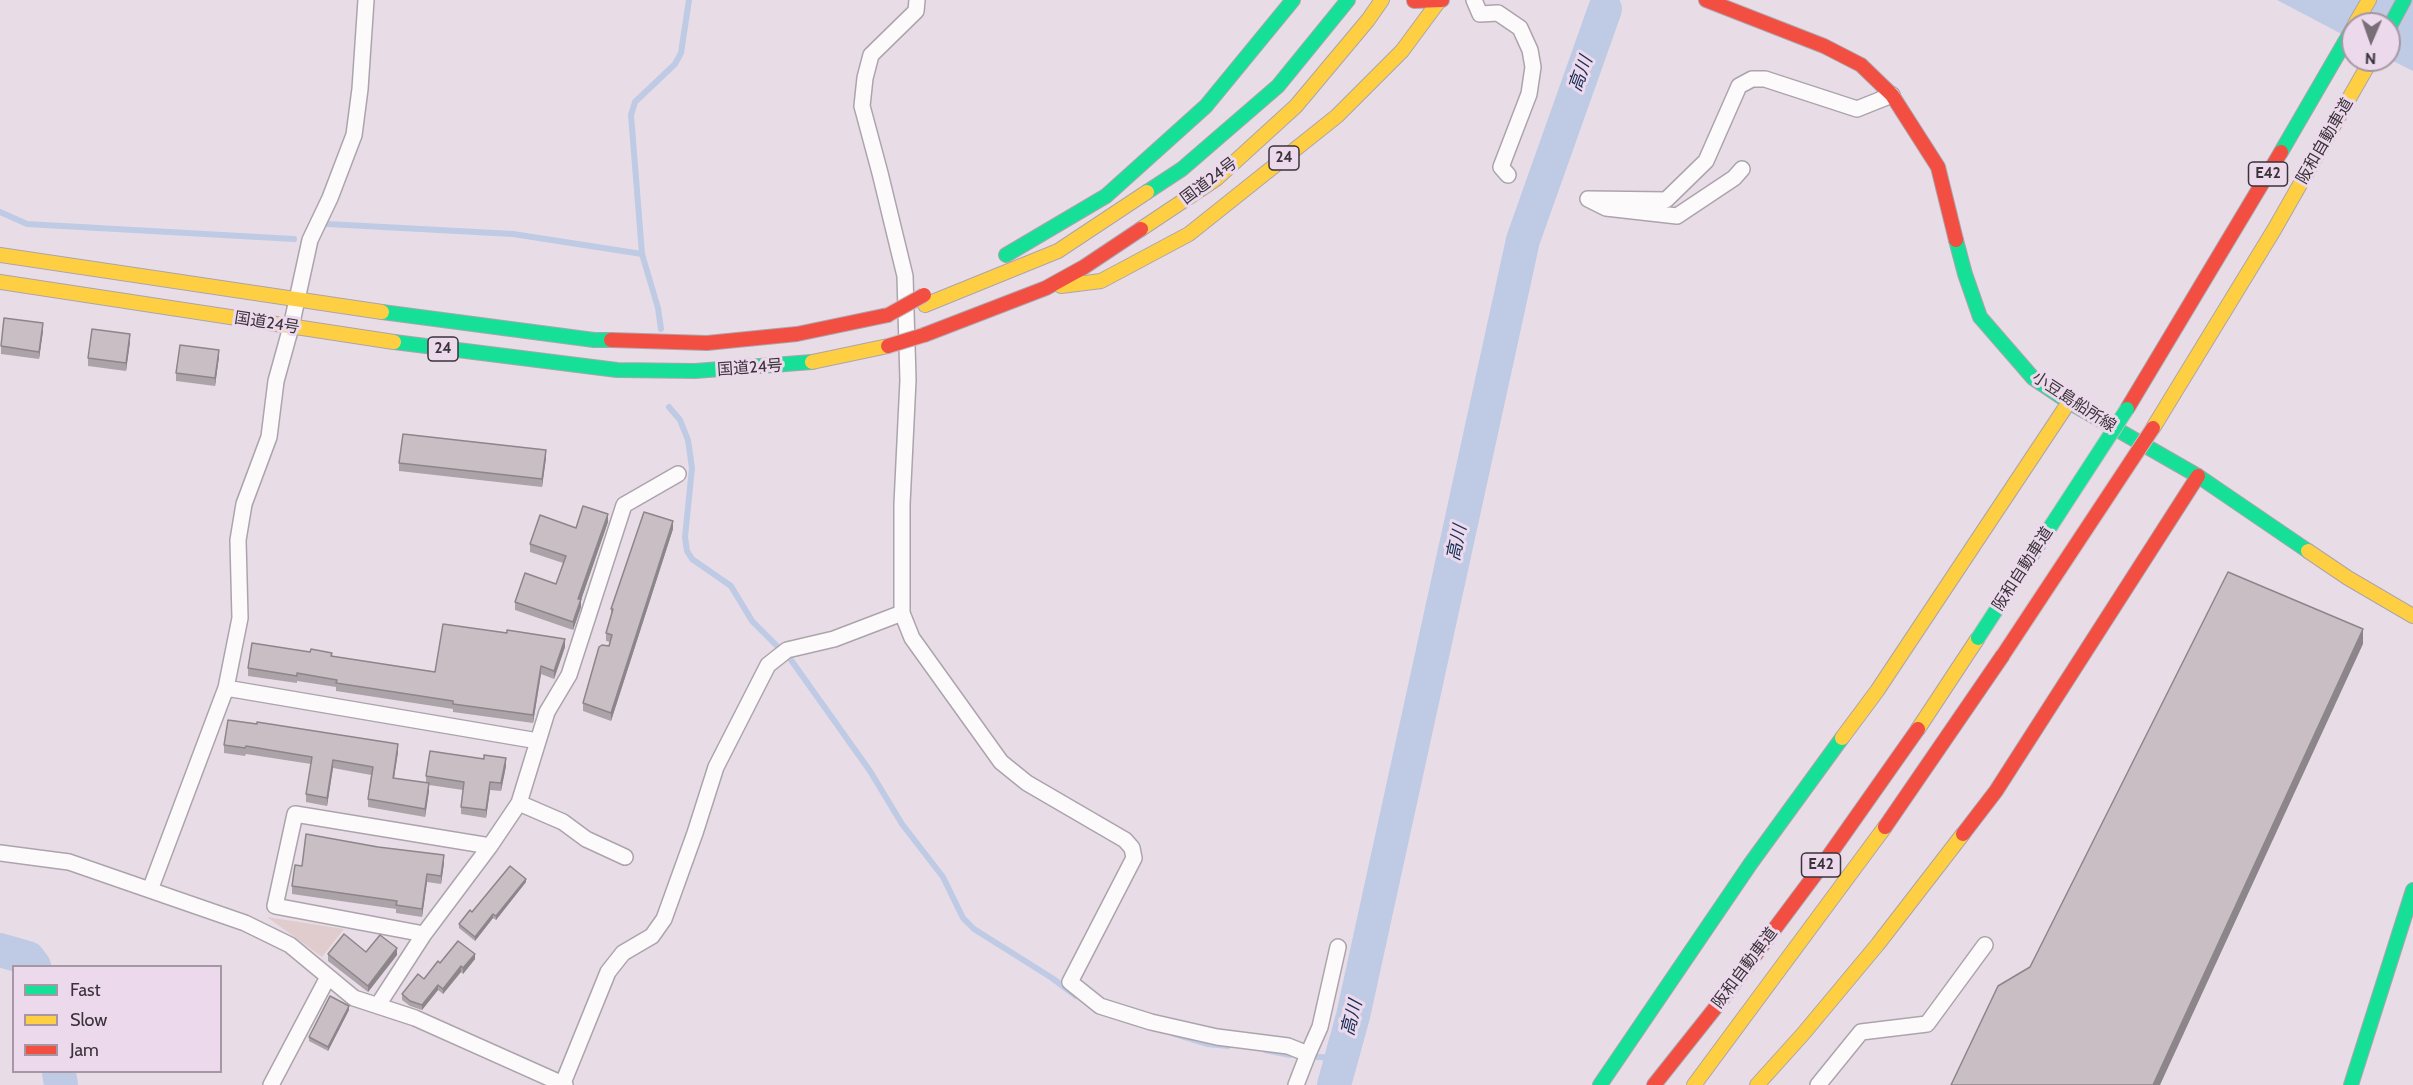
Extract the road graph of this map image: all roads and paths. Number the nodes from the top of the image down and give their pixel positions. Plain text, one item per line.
1 (366, 0) edge
2 (918, 0) edge
3 (1293, 0) edge
4 (1348, 0) edge
5 (1382, 0) edge
6 (1474, 0) edge
7 (1706, 0) edge
8 (1414, 1) edge
9 (1441, 1) edge
10 (2341, 48) edge
11 (2364, 72) edge
12 (1892, 95) junction
13 (1742, 169) dead end
14 (1508, 175) dead end
15 (0, 255) edge
16 (0, 282) edge
17 (1046, 288) junction
18 (296, 300) junction
19 (924, 300) junction
20 (291, 327) junction
21 (2069, 402) junction
22 (678, 474) dead end
23 (2199, 476) junction
24 (902, 613) junction
25 (2413, 616) edge
26 (226, 688) junction
27 (538, 741) junction
28 (519, 802) junction
29 (490, 846) junction
30 (0, 853) edge
31 (625, 857) dead end
32 (150, 890) junction
33 (2413, 890) edge
34 (424, 934) junction
35 (1985, 945) dead end
36 (1338, 947) dead end
37 (328, 976) junction
38 (378, 1005) junction
39 (1308, 1054) junction
40 (564, 1084) edge
41 (271, 1085) edge
42 (1296, 1085) edge
43 (1600, 1085) edge
44 (1654, 1085) edge
45 (1694, 1085) edge
46 (1757, 1085) edge
47 (1818, 1085) edge
48 (2351, 1085) edge

1 - 18 street
2 - 24 street
3 - 19 main road, 24
4 - 19 main road, 国道24号 / 24
5 - 17 main road, 国道24号 / 24
6 - 14 street
7 - 12 main road, 小豆島船所線
8 - 9 main road
9 - 17 main road, 24
10 - 44 main road, 阪和自動車道 / E42, bridge
11 - 45 main road, 阪和自動車道 / E42, bridge
12 - 13 street
12 - 21 main road, 小豆島船所線
15 - 18 main road, 国道24号 / 24
16 - 20 main road, 国道24号 / 24
17 - 20 main road, 国道24号 / 24, bridge
18 - 19 main road, 国道24号 / 24, bridge
18 - 20 street
20 - 26 street
21 - 23 main road, 小豆島船所線
21 - 43 main road
22 - 27 street
23 - 25 main road, 小豆島船所線
23 - 46 main road
24 - 39 street
24 - 40 street
26 - 27 street
26 - 32 street
27 - 28 street
28 - 29 street
28 - 31 street
29 - 34 street
29 - 34 street
30 - 32 street
32 - 37 street
33 - 48 main road
34 - 38 street
35 - 47 street
36 - 39 street
37 - 38 street
37 - 41 street
38 - 40 street
39 - 42 street

